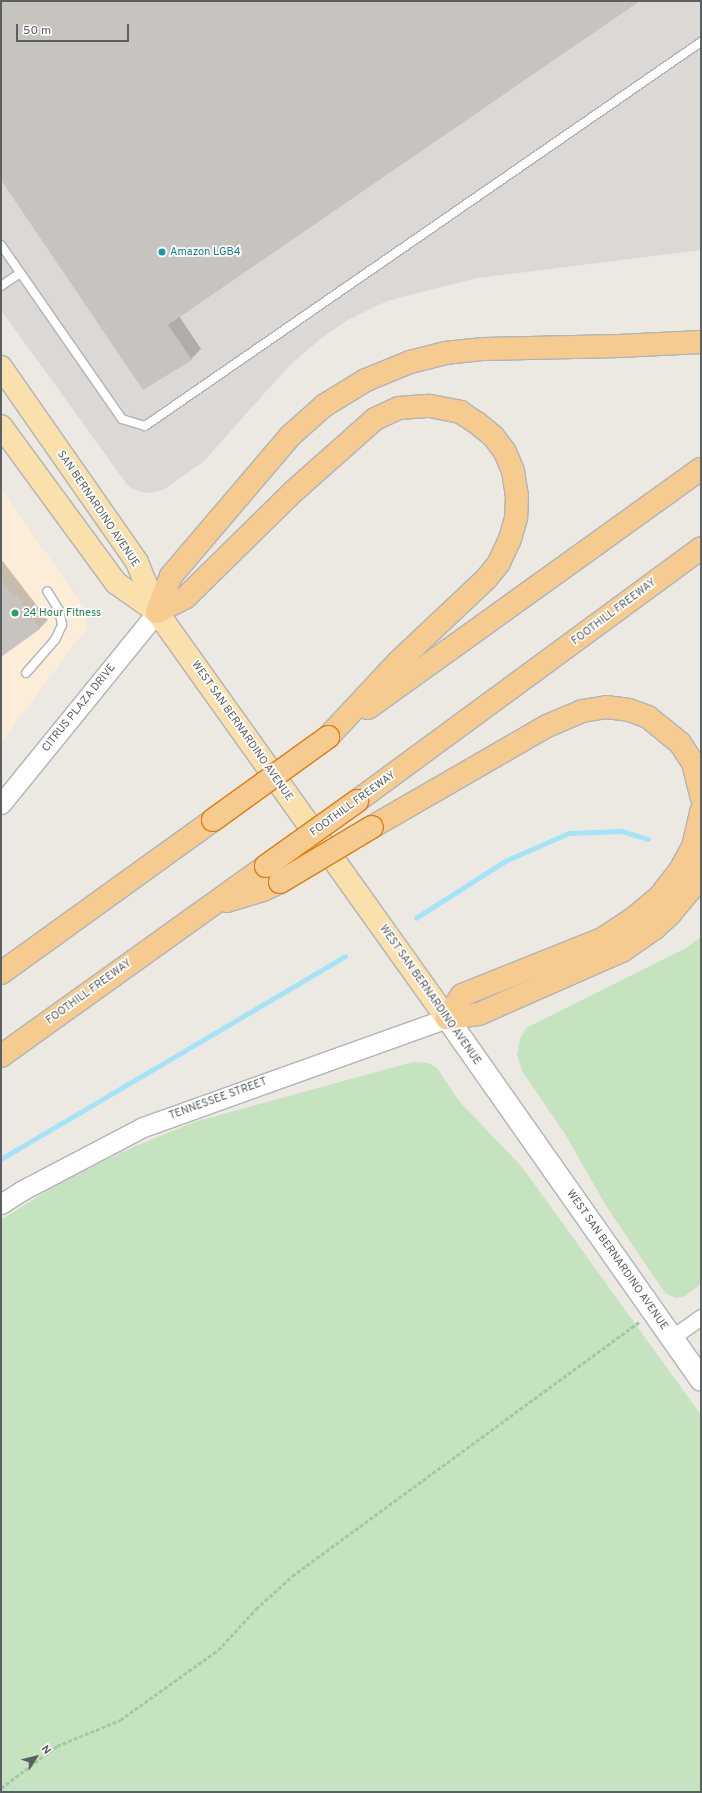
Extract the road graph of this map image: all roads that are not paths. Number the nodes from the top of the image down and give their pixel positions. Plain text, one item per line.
1 (701, 42) edge
2 (1, 245) edge
3 (20, 273) junction
4 (1, 286) edge
5 (701, 342) edge
6 (1, 367) edge
7 (1, 426) edge
8 (701, 470) edge
9 (701, 548) edge
10 (47, 591) dead end
11 (157, 612) junction
12 (26, 673) dead end
13 (328, 737) junction
14 (701, 796) edge
15 (1, 804) edge
16 (701, 811) edge
17 (701, 867) edge
18 (273, 874) junction
19 (1, 973) edge
20 (447, 1018) junction
21 (1, 1056) edge
22 (1, 1204) edge
23 (701, 1317) edge
24 (671, 1338) junction
25 (701, 1380) edge

1 - 3 lane
2 - 3 lane
3 - 4 lane
5 - 11 highway
6 - 11 main road, SAN BERNARDINO AVENUE
7 - 11 main road
8 - 13 highway
9 - 18 highway, FOOTHILL FREEWAY, bridge
10 - 12 lane
11 - 13 highway
11 - 15 street, CITRUS PLAZA DRIVE
11 - 20 main road, WEST SAN BERNARDINO AVENUE
13 - 19 highway, bridge
14 - 18 highway, bridge
16 - 20 highway
17 - 20 highway
18 - 21 highway, FOOTHILL FREEWAY
20 - 22 street, TENNESSEE STREET
20 - 24 main road, WEST SAN BERNARDINO AVENUE
23 - 24 street
24 - 25 main road, WEST SAN BERNARDINO AVENUE

